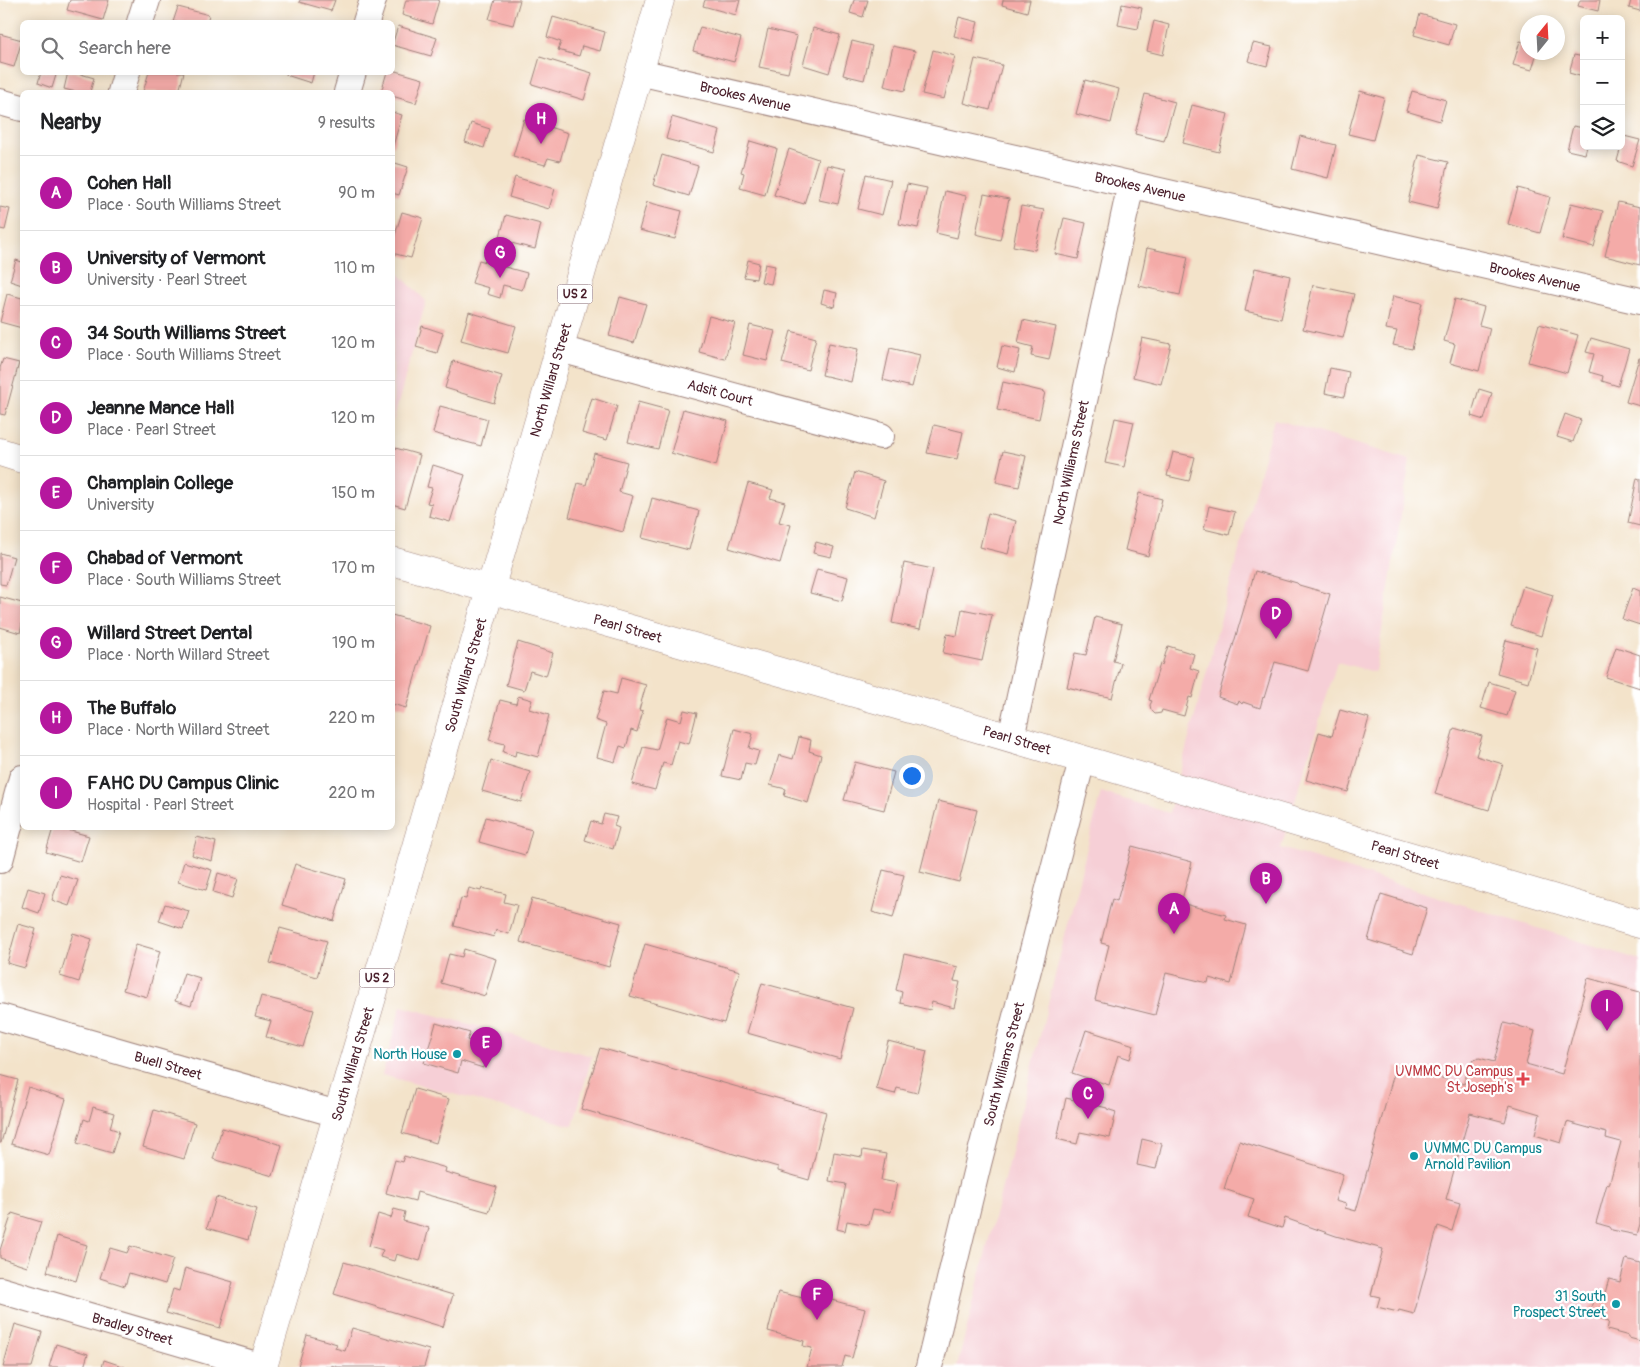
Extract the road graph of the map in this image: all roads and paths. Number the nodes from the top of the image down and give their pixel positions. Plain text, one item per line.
1 (147, 0) edge
2 (373, 0) edge
3 (660, 0) edge
4 (141, 20) edge
5 (367, 20) edge
6 (639, 72) junction
7 (126, 75) edge
8 (352, 75) edge
9 (122, 90) edge
10 (348, 90) edge
11 (0, 102) edge
12 (20, 107) edge
13 (1131, 184) junction
14 (1640, 301) edge
15 (560, 350) junction
16 (881, 436) dead end
17 (0, 452) edge
18 (20, 458) edge
19 (395, 562) edge
20 (490, 588) junction
21 (1011, 738) junction
22 (1082, 760) junction
23 (20, 785) edge
24 (0, 860) edge
25 (1640, 924) edge
26 (0, 1017) edge
27 (337, 1114) junction
28 (0, 1290) edge
29 (263, 1367) edge
30 (929, 1367) edge

1 - 4 street
2 - 5 street
3 - 6 main road, North Willard Street / US 2
6 - 13 street, Brookes Avenue
6 - 15 main road, North Willard Street / US 2
7 - 9 street
8 - 10 street
11 - 12 street
13 - 14 street, Brookes Avenue
13 - 21 street, North Williams Street
15 - 16 street, Adsit Court
15 - 20 main road, North Willard Street / US 2
17 - 18 main road
19 - 20 main road, Pearl Street
20 - 21 main road, Pearl Street
20 - 27 main road, South Willard Street / US 2
21 - 22 main road, Pearl Street
22 - 25 main road, Pearl Street
22 - 30 street, South Williams Street
23 - 24 street
26 - 27 street, Buell Street
27 - 29 main road, South Willard Street / US 2
28 - 29 street, Bradley Street

